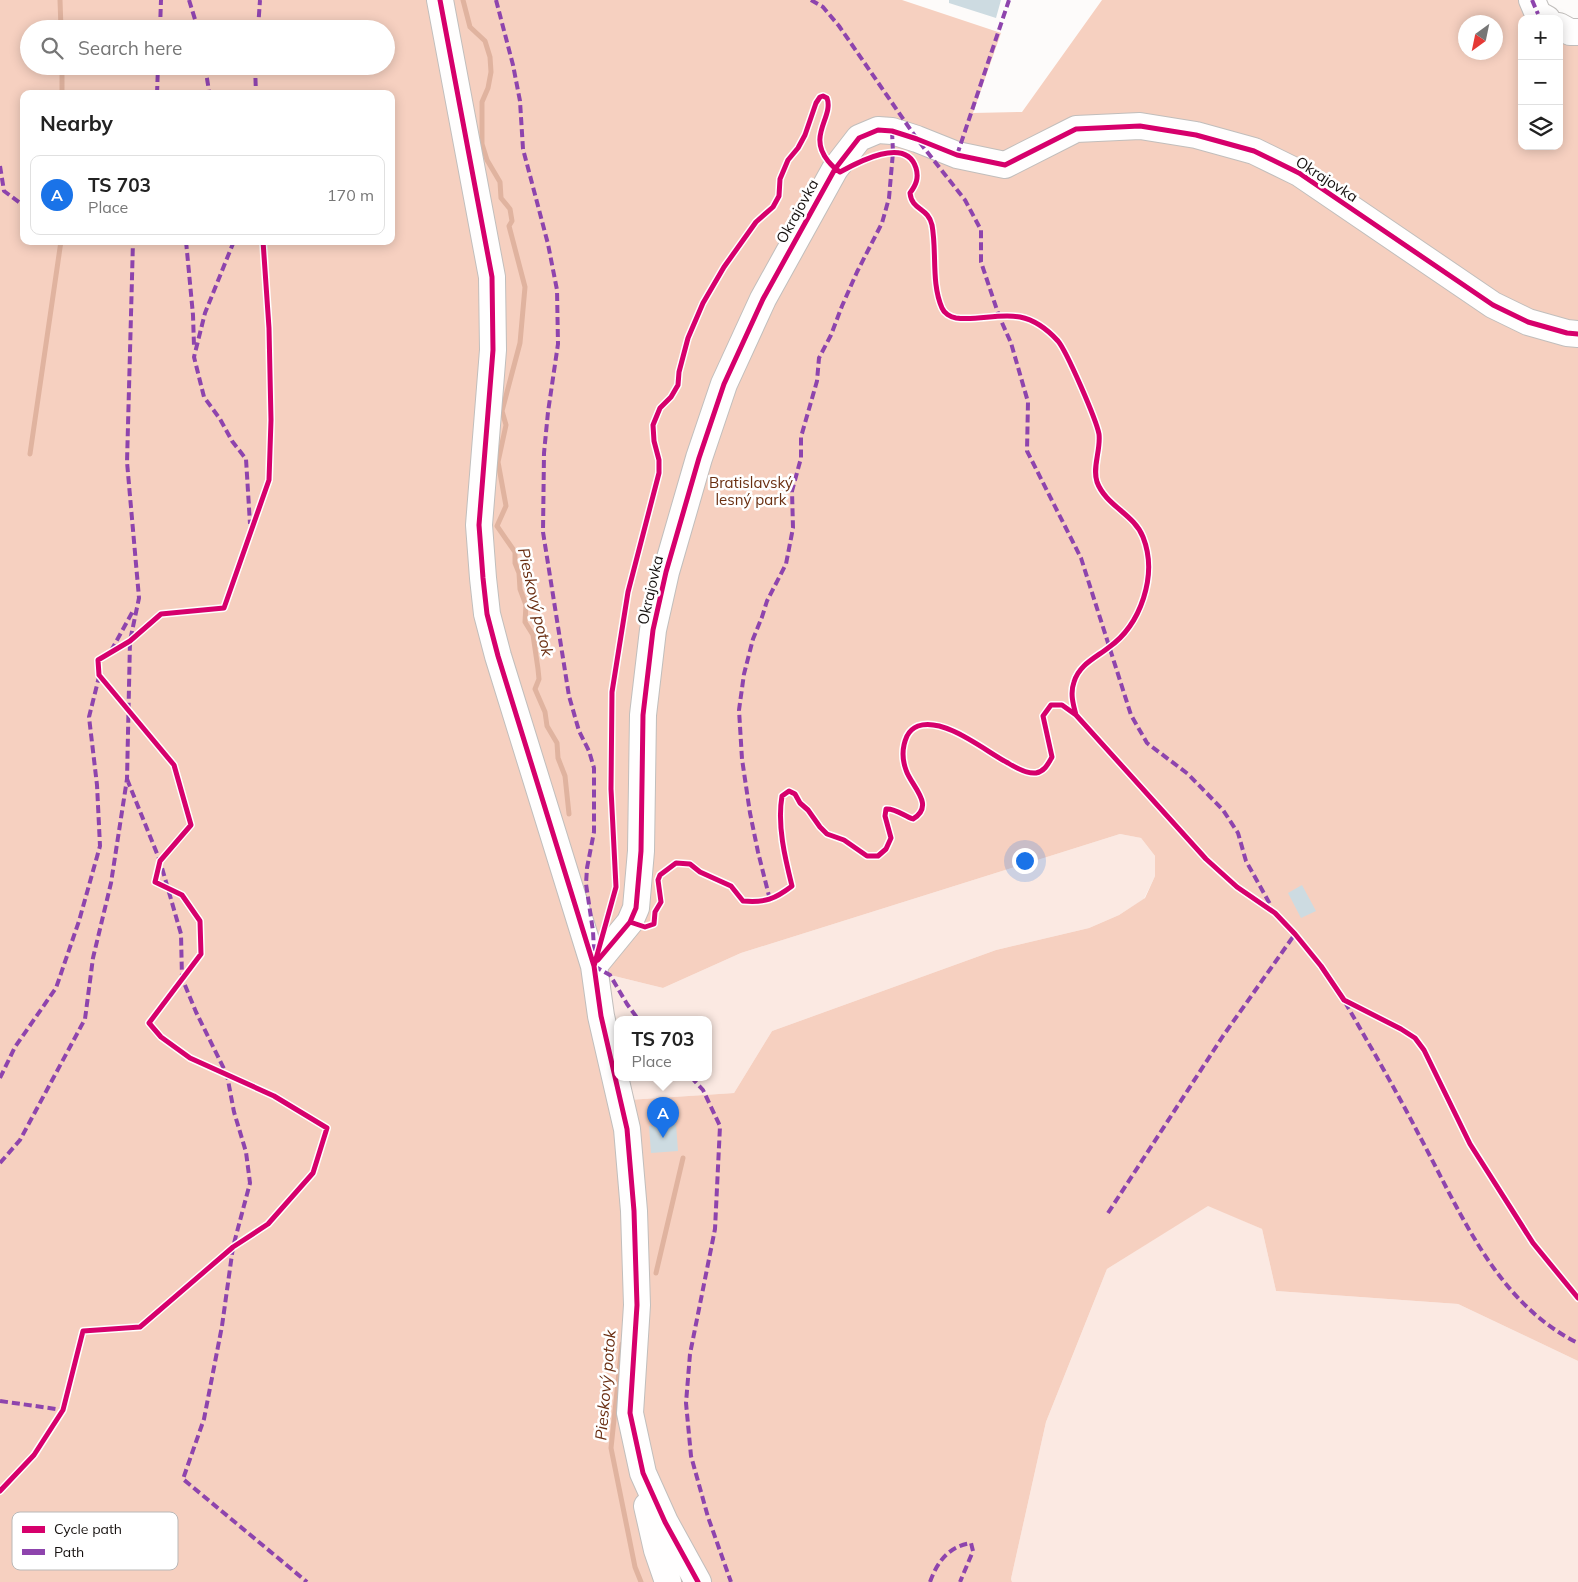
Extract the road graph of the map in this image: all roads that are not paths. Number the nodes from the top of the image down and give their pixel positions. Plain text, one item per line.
1 (440, 0) edge
2 (1563, 27) edge
3 (1578, 32) edge
4 (1578, 334) edge
5 (594, 966) junction
6 (614, 1070) edge
7 (616, 1081) edge
8 (643, 1473) junction
9 (668, 1582) edge
10 (698, 1582) edge

1 - 5 street
2 - 3 street
4 - 5 street, Okrajovka
5 - 6 street
7 - 8 street
8 - 9 street
8 - 10 street

